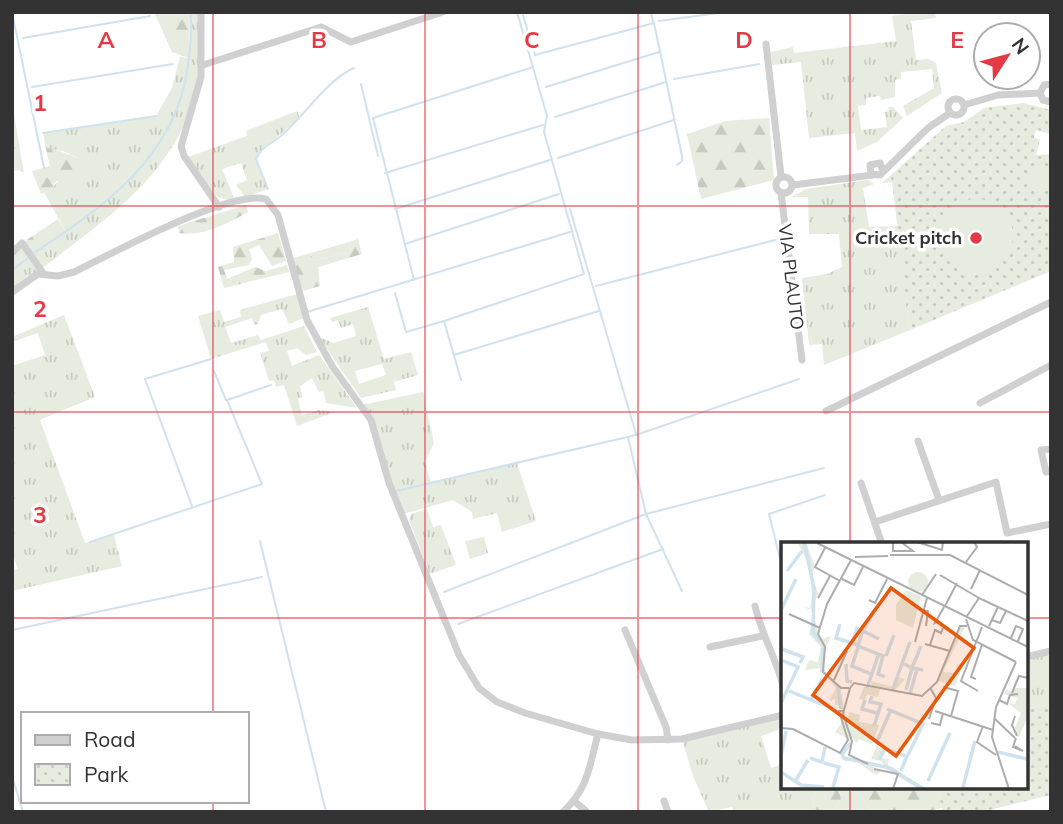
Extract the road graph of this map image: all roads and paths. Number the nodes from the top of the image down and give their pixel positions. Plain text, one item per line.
1 (201, 12) edge
2 (443, 12) edge
3 (766, 44) dead end
4 (202, 65) junction
5 (1051, 84) edge
6 (1040, 93) junction
7 (1051, 102) edge
8 (964, 105) junction
9 (950, 113) junction
10 (904, 150) junction
11 (878, 162) junction
12 (871, 171) junction
13 (883, 172) junction
14 (781, 176) junction
15 (793, 185) junction
16 (781, 193) junction
17 (219, 207) junction
18 (12, 253) edge
19 (43, 273) junction
20 (12, 292) edge
21 (1051, 302) edge
22 (802, 360) dead end
23 (1051, 365) edge
24 (980, 403) dead end
25 (826, 411) dead end
26 (918, 441) dead end
27 (1051, 449) edge
28 (1051, 471) edge
29 (861, 483) dead end
30 (939, 500) junction
31 (875, 522) junction
32 (1051, 524) edge
33 (881, 542) edge
34 (755, 606) dead end
35 (625, 630) dead end
36 (762, 636) junction
37 (710, 647) dead end
38 (1051, 651) edge
39 (1028, 657) edge
40 (781, 677) edge
41 (781, 715) edge
42 (598, 734) junction
43 (668, 740) junction
44 (574, 801) junction
45 (664, 801) dead end
46 (563, 812) edge
47 (587, 812) edge
48 (668, 812) edge

1 - 4 street
2 - 4 street
3 - 14 street, VIA PLAUTO
4 - 17 street
5 - 6 street
6 - 7 street
6 - 8 street
8 - 9 street
8 - 9 street
9 - 10 street
10 - 11 street
10 - 13 street
11 - 12 street
11 - 13 street
12 - 13 street
12 - 15 street
14 - 15 street
14 - 16 street, VIA PLAUTO
15 - 16 street
16 - 22 street, VIA PLAUTO
17 - 19 street
17 - 42 street
18 - 19 street
19 - 20 street
21 - 25 street
23 - 24 street
26 - 30 street
27 - 28 street
29 - 31 street
30 - 31 street
30 - 32 street
31 - 33 street
34 - 36 street
35 - 43 street
36 - 37 street
36 - 40 street
38 - 39 street
41 - 43 street
42 - 43 street
42 - 44 street
44 - 46 street
44 - 47 street
45 - 48 street

